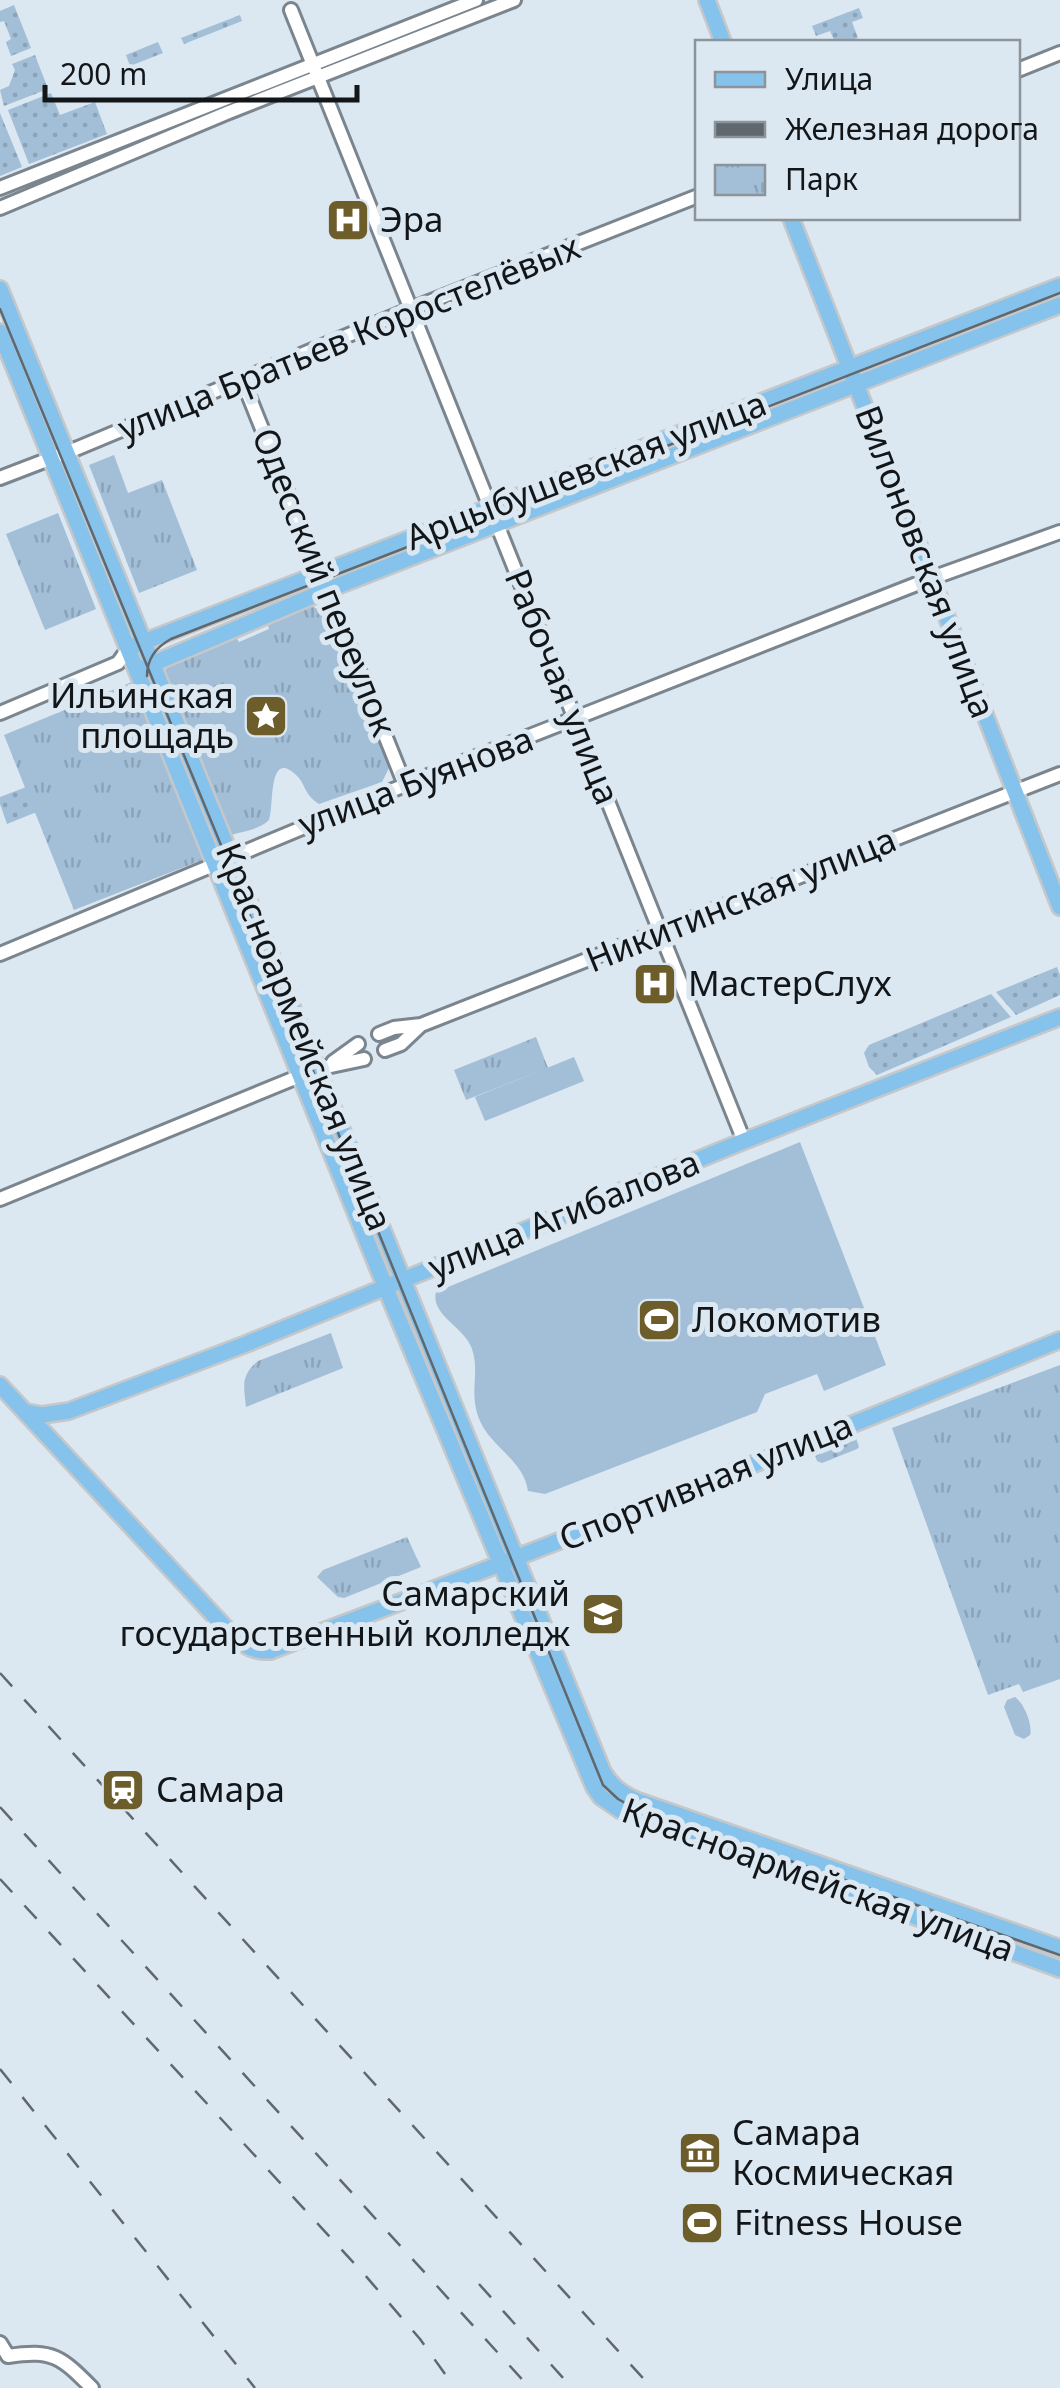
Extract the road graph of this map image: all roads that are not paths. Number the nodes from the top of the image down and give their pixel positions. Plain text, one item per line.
1 (476, 0) edge
2 (514, 0) edge
3 (707, 0) edge
4 (290, 10) dead end
5 (723, 40) edge
6 (1060, 54) edge
7 (1020, 69) edge
8 (315, 70) junction
9 (0, 188) edge
10 (695, 197) edge
11 (0, 208) edge
12 (793, 220) edge
13 (1060, 286) edge
14 (0, 289) edge
15 (1060, 305) edge
16 (411, 309) junction
17 (0, 332) edge
18 (853, 376) junction
19 (242, 379) junction
20 (59, 456) junction
21 (0, 478) edge
22 (494, 516) junction
23 (1060, 532) edge
24 (932, 578) junction
25 (323, 582) junction
26 (136, 646) junction
27 (118, 664) junction
28 (152, 664) junction
29 (136, 670) junction
30 (0, 713) edge
31 (575, 720) junction
32 (1060, 774) edge
33 (405, 785) junction
34 (1015, 792) junction
35 (231, 856) junction
36 (214, 863) junction
37 (1060, 907) edge
38 (660, 932) junction
39 (0, 954) edge
40 (1060, 1017) edge
41 (421, 1025) junction
42 (378, 1034) dead end
43 (358, 1044) dead end
44 (385, 1050) dead end
45 (364, 1058) dead end
46 (322, 1068) junction
47 (300, 1076) junction
48 (744, 1141) junction
49 (0, 1200) edge
50 (403, 1280) junction
51 (386, 1287) junction
52 (1060, 1340) edge
53 (0, 1386) edge
54 (69, 1411) junction
55 (25, 1412) junction
56 (60, 1451) junction
57 (507, 1559) junction
58 (1060, 1948) edge
59 (1060, 1969) edge
60 (0, 2344) edge
61 (4, 2358) edge
62 (92, 2388) edge

1 - 8 street
2 - 8 street
3 - 5 main road
4 - 8 street, Рабочая улица
6 - 7 street
8 - 9 street
8 - 11 street
8 - 16 street, Рабочая улица
10 - 16 street, улица Братьев Коростелёвых
12 - 18 main road, Вилоновская улица
13 - 18 main road, Арцыбушевская улица
14 - 20 main road, Красноармейская улица
15 - 18 main road, Арцыбушевская улица
16 - 19 street, улица Братьев Коростелёвых
16 - 22 street, Рабочая улица
17 - 20 main road, Красноармейская улица
18 - 22 main road, Арцыбушевская улица
18 - 24 main road, Вилоновская улица
19 - 20 street, улица Братьев Коростелёвых
19 - 25 street, Одесский переулок
20 - 21 street, улица Братьев Коростелёвых
20 - 26 main road, Красноармейская улица
22 - 25 main road, Арцыбушевская улица
22 - 31 street, Рабочая улица
23 - 24 street, улица Буянова
24 - 31 street, улица Буянова
24 - 34 main road, Вилоновская улица
25 - 26 main road, Арцыбушевская улица
25 - 28 main road, Арцыбушевская улица
25 - 33 street, Одесский переулок
26 - 27 street
26 - 28 main road, Красноармейская улица
26 - 29 main road, Красноармейская улица
27 - 29 street
27 - 30 street
28 - 29 main road, Арцыбушевская улица
28 - 35 main road, Красноармейская улица
29 - 36 main road, Красноармейская улица
31 - 33 street, улица Буянова
31 - 38 street, Рабочая улица
32 - 34 street, Никитинская улица
33 - 35 street, улица Буянова
34 - 37 main road, Вилоновская улица
34 - 38 street, Никитинская улица
35 - 36 street, улица Буянова
35 - 46 main road, Красноармейская улица
36 - 39 street, улица Буянова
36 - 47 main road, Красноармейская улица
38 - 41 street, Никитинская улица
38 - 48 street, Рабочая улица
40 - 48 main road, улица Агибалова
41 - 42 street, Никитинская улица
41 - 44 street, Никитинская улица
43 - 46 street
45 - 46 street
46 - 47 street
46 - 50 main road, Красноармейская улица
47 - 49 street
47 - 51 main road, Красноармейская улица
48 - 50 main road, улица Агибалова
50 - 51 main road, улица Агибалова
50 - 57 main road, Красноармейская улица
51 - 54 main road, улица Агибалова
51 - 57 main road, Красноармейская улица
52 - 57 main road, Спортивная улица
53 - 55 main road, Спортивная улица
54 - 55 main road, улица Агибалова
54 - 56 main road
55 - 56 main road, Спортивная улица
56 - 57 main road, Спортивная улица
57 - 58 main road, Красноармейская улица
57 - 59 main road, Красноармейская улица
60 - 61 street
61 - 62 street

